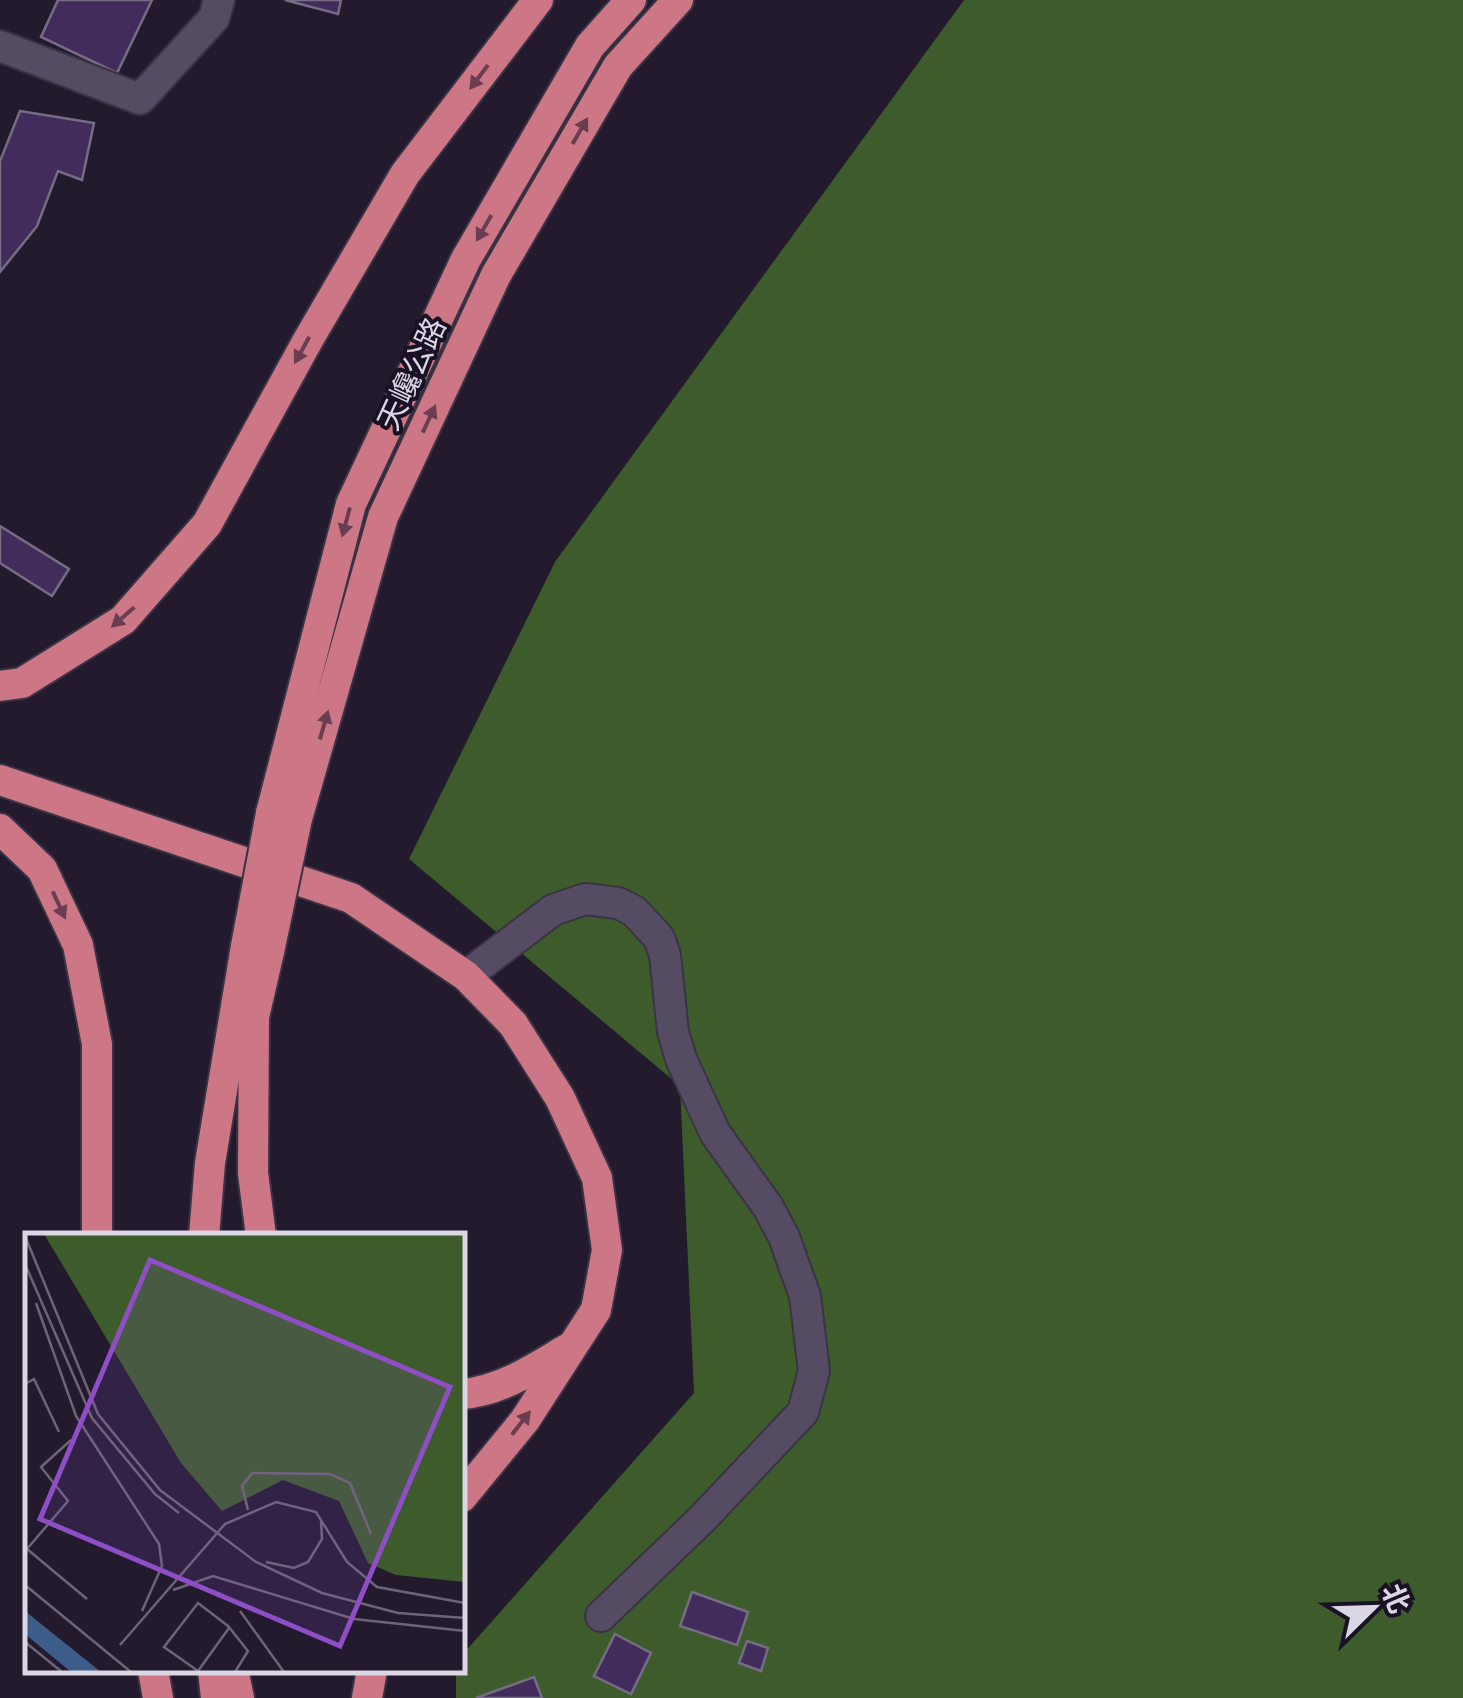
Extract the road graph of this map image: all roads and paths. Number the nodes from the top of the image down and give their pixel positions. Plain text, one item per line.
1 (219, 0) edge
2 (538, 0) edge
3 (632, 0) edge
4 (678, 0) edge
5 (0, 46) edge
6 (0, 686) edge
7 (0, 780) edge
8 (284, 816) junction
9 (0, 829) edge
10 (258, 949) junction
11 (466, 976) junction
12 (254, 1017) junction
13 (97, 1233) edge
14 (204, 1233) edge
15 (224, 1233) edge
16 (261, 1233) edge
17 (574, 1345) junction
18 (465, 1394) edge
19 (465, 1492) edge
20 (601, 1616) dead end
21 (154, 1673) edge
22 (213, 1673) edge
23 (234, 1673) edge
24 (371, 1673) edge
25 (158, 1698) edge
26 (216, 1698) edge
27 (238, 1698) edge
28 (367, 1698) edge

1 - 5 lane
2 -> 6 highway
3 -> 8 highway, 天巉公路
8 -> 4 highway, 天巉公路
7 - 11 highway
8 - 10 highway, bridge
9 -> 13 highway
10 - 12 highway
10 - 14 highway
11 - 17 highway
11 - 20 lane
12 - 15 highway
12 - 16 highway
17 - 18 highway
19 -> 17 highway
21 - 25 highway
22 - 26 highway
23 - 27 highway
24 - 28 highway

